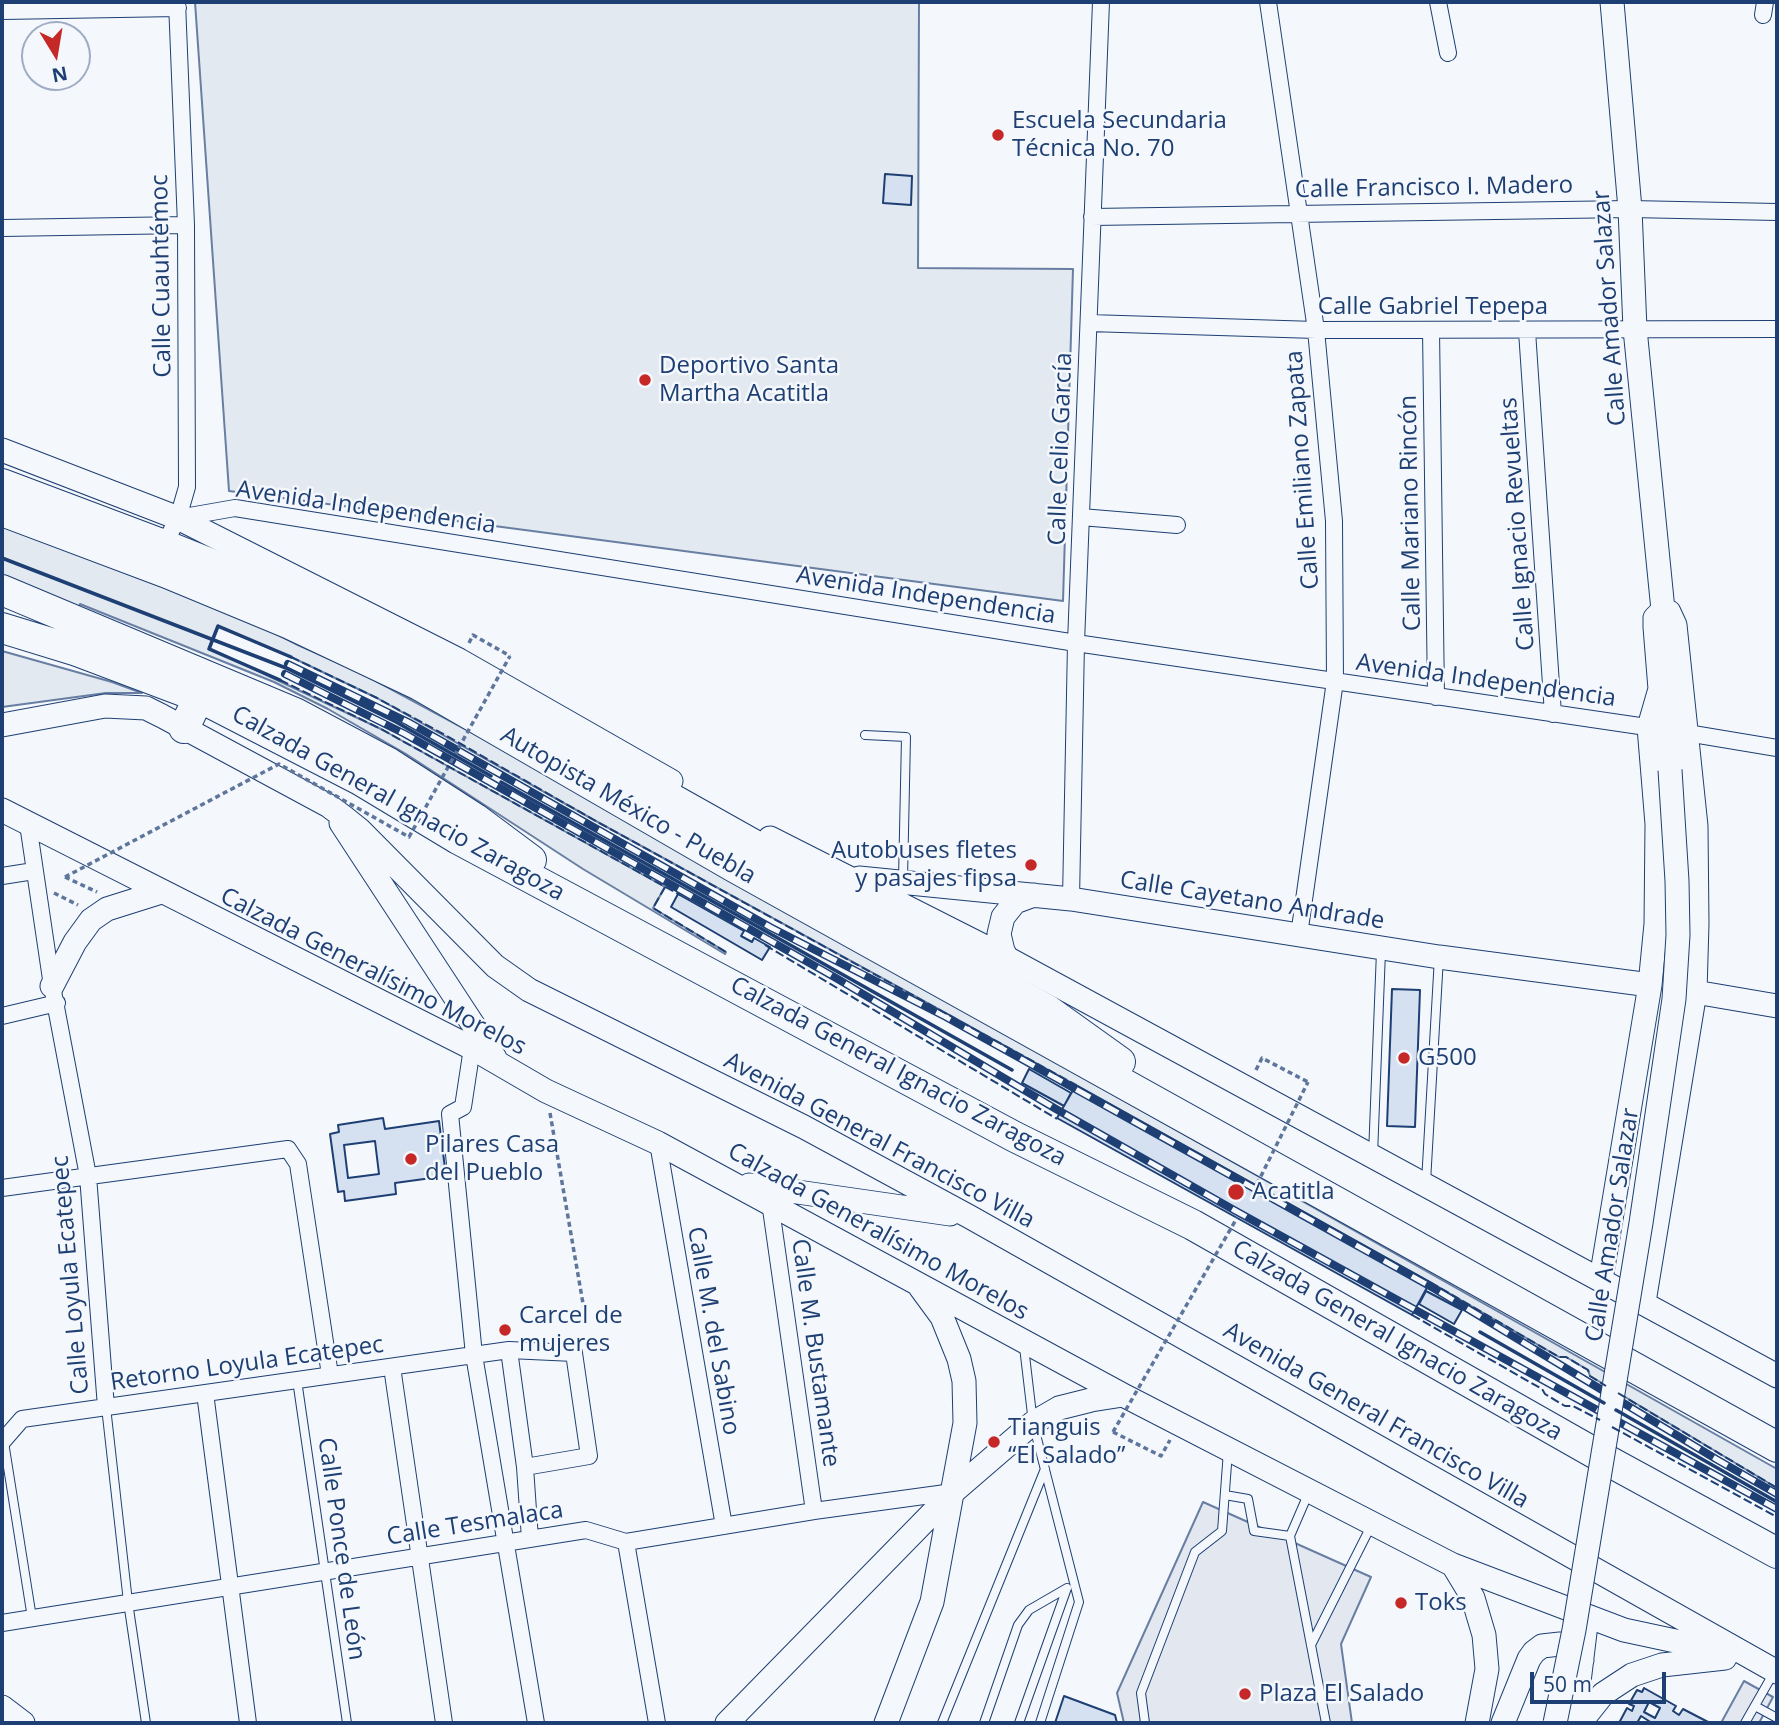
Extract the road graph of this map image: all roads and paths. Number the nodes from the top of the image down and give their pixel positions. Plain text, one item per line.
1 (1101, 2) edge
2 (1268, 2) edge
3 (1438, 2) edge
4 (1612, 2) edge
5 (177, 5) edge
6 (2, 11) edge
7 (1448, 53) dead end
8 (1630, 209) junction
9 (1777, 212) edge
10 (1300, 213) junction
11 (1092, 217) junction
12 (186, 225) junction
13 (2, 228) edge
14 (1089, 323) junction
15 (1635, 329) junction
16 (1777, 329) edge
17 (1316, 330) junction
18 (1431, 330) junction
19 (1528, 331) junction
20 (2, 450) edge
21 (2, 484) edge
22 (2, 511) edge
23 (1081, 517) junction
24 (178, 518) junction
25 (1177, 525) dead end
26 (164, 545) junction
27 (2, 590) edge
28 (2, 628) edge
29 (473, 635) dead end
30 (1076, 643) junction
31 (1335, 681) junction
32 (1671, 688) junction
33 (1436, 696) junction
34 (199, 697) junction
35 (1553, 714) junction
36 (2, 725) edge
37 (184, 728) junction
38 (1668, 730) junction
39 (865, 734) dead end
40 (1777, 748) edge
41 (329, 806) junction
42 (2, 810) edge
43 (28, 824) junction
44 (785, 860) junction
45 (2, 876) edge
46 (846, 877) junction
47 (35, 878) junction
48 (903, 881) junction
49 (161, 892) junction
50 (1034, 895) junction
51 (1071, 899) junction
52 (93, 901) dead end
53 (88, 910) dead end
54 (616, 922) junction
55 (1299, 935) junction
56 (1381, 948) junction
57 (1438, 957) junction
58 (1007, 958) junction
59 (1650, 985) junction
60 (1695, 992) junction
61 (55, 994) junction
62 (1777, 1006) edge
63 (2, 1016) edge
64 (472, 1048) junction
65 (1262, 1058) dead end
66 (499, 1065) junction
67 (546, 1091) junction
68 (658, 1143) junction
69 (1234, 1144) junction
70 (1373, 1157) junction
71 (88, 1176) junction
72 (732, 1182) junction
73 (1257, 1184) dead end
74 (1426, 1185) junction
75 (2, 1188) edge
76 (771, 1202) junction
77 (970, 1217) junction
78 (1237, 1218) dead end
79 (1601, 1279) junction
80 (915, 1280) junction
81 (1644, 1302) junction
82 (585, 1315) dead end
83 (1023, 1341) junction
84 (509, 1350) junction
85 (474, 1355) junction
86 (392, 1367) junction
87 (330, 1375) junction
88 (1777, 1376) edge
89 (297, 1380) junction
90 (205, 1393) junction
91 (1123, 1395) junction
92 (106, 1407) junction
93 (1033, 1423) junction
94 (2, 1437) edge
95 (1777, 1447) edge
96 (1228, 1448) junction
97 (1161, 1456) dead end
98 (525, 1467) junction
99 (1045, 1469) junction
100 (1310, 1491) junction
101 (953, 1492) junction
102 (1225, 1495) junction
103 (814, 1511) junction
104 (1373, 1524) junction
105 (724, 1526) junction
106 (1290, 1536) junction
107 (530, 1539) junction
108 (506, 1542) junction
109 (626, 1542) junction
110 (1777, 1553) edge
111 (419, 1556) junction
112 (1453, 1565) junction
113 (325, 1571) junction
114 (1072, 1573) junction
115 (231, 1586) junction
116 (1067, 1588) junction
117 (128, 1602) junction
118 (1587, 1616) junction
119 (32, 1618) junction
120 (2, 1623) edge
121 (1311, 1645) junction
122 (1745, 1656) junction
123 (1582, 1660) junction
124 (1776, 1672) edge
125 (1755, 1706) junction
126 (2, 1707) edge
127 (1777, 1718) edge
128 (23, 1723) edge
129 (146, 1723) edge
130 (248, 1723) edge
131 (347, 1723) edge
132 (444, 1723) edge
133 (536, 1723) edge
134 (657, 1723) edge
135 (727, 1723) edge
136 (886, 1723) edge
137 (942, 1723) edge
138 (984, 1723) edge
139 (1019, 1723) edge
140 (1040, 1723) edge
141 (1145, 1723) edge
142 (1326, 1723) edge
143 (1477, 1723) edge
144 (1503, 1723) edge
145 (1555, 1723) edge
146 (1574, 1723) edge
147 (1580, 1723) edge
148 (1745, 1723) edge

1 - 11 street, Calle Celio García
2 - 10 street, Calle Emiliano Zapata
3 - 7 street
4 - 8 street, Calle Amador Salazar
5 - 6 street
5 - 12 street, Calle Cuauhtémoc
8 - 9 street, Calle Francisco I. Madero
8 - 10 street, Calle Francisco I. Madero
8 - 15 street, Calle Amador Salazar
10 - 11 street, Calle Francisco I. Madero
10 - 17 street, Calle Emiliano Zapata
11 - 14 street, Calle Celio García
12 - 13 street
12 - 24 street, Calle Cuauhtémoc
14 - 17 street, Calle Gabriel Tepepa
14 - 23 street, Calle Celio García
15 - 16 street, Calle Gabriel Tepepa
15 - 19 street, Calle Gabriel Tepepa
15 - 32 street, Calle Amador Salazar
17 - 18 street, Calle Gabriel Tepepa
17 - 31 street, Calle Emiliano Zapata
18 - 19 street, Calle Gabriel Tepepa
18 - 33 street, Calle Mariano Rincón
19 - 35 street, Calle Ignacio Revueltas
20 - 24 street
21 - 26 highway
22 - 69 highway, Autopista México - Puebla
23 - 25 street
23 - 30 street, Calle Celio García
24 - 26 street, Calle Cuauhtémoc
24 - 30 street, Avenida Independencia
24 - 46 street
26 - 44 highway
27 - 54 highway
28 - 34 highway, Calzada General Ignacio Zaragoza
29 - 52 path, bridge
30 - 31 street, Avenida Independencia
30 - 51 street, Calle Celio García
31 - 33 street, Avenida Independencia
31 - 55 street, Calle Emiliano Zapata
32 - 38 street, Calle Amador Salazar
32 - 38 street, Calle Amador Salazar
33 - 35 street, Avenida Independencia
34 - 37 highway
34 - 54 highway, Calzada General Ignacio Zaragoza
35 - 38 street, Avenida Independencia
36 - 37 street, Avenida General Francisco Villa
37 - 41 street, Avenida General Francisco Villa
38 - 40 street, Avenida Independencia
38 - 59 street, Calle Amador Salazar
38 - 60 street, Calle Amador Salazar
38 - 145 street, Calle Amador Salazar, bridge
39 - 48 lane
41 - 66 street
41 - 77 street, Avenida General Francisco Villa
42 - 43 street, Calzada Generalísimo Morelos
43 - 47 street, Calle Loyula Ecatepec
43 - 49 street, Calzada Generalísimo Morelos
44 - 46 highway
44 - 69 highway
45 - 47 street
46 - 48 street, Calle Cayetano Andrade
46 - 58 street
47 - 53 path
47 - 61 street, Calle Loyula Ecatepec
48 - 50 street, Calle Cayetano Andrade
49 - 61 street
49 - 64 street, Calzada Generalísimo Morelos
50 - 51 street, Calle Cayetano Andrade
50 - 58 street
51 - 55 street, Calle Cayetano Andrade
54 - 110 highway, Calzada General Ignacio Zaragoza
55 - 56 street, Calle Cayetano Andrade
56 - 57 street, Calle Cayetano Andrade
56 - 70 lane
57 - 59 street, Calle Cayetano Andrade
57 - 74 lane
58 - 70 street
59 - 79 street, Calle Amador Salazar
60 - 62 street
60 - 81 street, Calle Amador Salazar
61 - 63 street
61 - 71 street, Calle Loyula Ecatepec
64 - 66 street, Calzada Generalísimo Morelos
64 - 85 street
65 - 73 path, bridge
66 - 67 street, Calzada Generalísimo Morelos
67 - 68 street, Calzada Generalísimo Morelos
67 - 82 path
68 - 72 street, Calzada Generalísimo Morelos
68 - 105 street, Calle M. del Sabino
69 - 95 highway
70 - 74 street
71 - 75 street
71 - 87 street
71 - 92 street, Calle Loyula Ecatepec
72 - 76 street, Calzada Generalísimo Morelos
72 - 77 street
74 - 79 street
76 - 80 street, Calzada Generalísimo Morelos
76 - 103 street, Calle M. Bustamante
77 - 122 street, Avenida General Francisco Villa
78 - 97 path, bridge
79 - 81 street
80 - 83 street, Calzada Generalísimo Morelos
80 - 101 street
81 - 88 street
83 - 91 street, Calzada Generalísimo Morelos
83 - 93 lane
84 - 85 street, Retorno Loyula Ecatepec
84 - 98 street
84 - 98 street, Retorno Loyula Ecatepec
85 - 86 street, Retorno Loyula Ecatepec
85 - 108 street
86 - 87 street, Retorno Loyula Ecatepec
86 - 111 street
87 - 89 street, Retorno Loyula Ecatepec
89 - 90 street, Retorno Loyula Ecatepec
89 - 113 lane, Calle Ponce de León
90 - 92 street, Retorno Loyula Ecatepec
90 - 115 street
91 - 93 street
91 - 96 street, Calzada Generalísimo Morelos
92 - 94 street, Retorno Loyula Ecatepec
92 - 117 lane, Calle Loyula Ecatepec
93 - 99 lane
93 - 101 street
94 - 119 lane
96 - 100 street, Calzada Generalísimo Morelos
96 - 102 lane
98 - 107 street
99 - 114 lane
99 - 137 lane
100 - 104 street, Calzada Generalísimo Morelos
100 - 106 lane
101 - 103 street, Calle Tesmalaca
101 - 135 street
101 - 136 street
102 - 106 lane
102 - 141 lane
103 - 105 street, Calle Tesmalaca
104 - 112 street, Calzada Generalísimo Morelos
104 - 121 lane
105 - 109 street, Calle Tesmalaca
106 - 121 lane
107 - 108 street, Calle Tesmalaca
107 - 109 street, Calle Tesmalaca
108 - 111 street, Calle Tesmalaca
108 - 133 street
109 - 134 street
111 - 113 street, Calle Tesmalaca
111 - 132 street
112 - 118 street, Calzada Generalísimo Morelos
112 - 143 street
113 - 115 street, Calle Tesmalaca
113 - 131 lane, Calle Ponce de León
114 - 116 lane
114 - 140 lane
115 - 117 street, Calle Tesmalaca
115 - 130 street
116 - 138 lane
116 - 139 lane
117 - 119 street, Calle Tesmalaca
117 - 129 lane, Calle Loyula Ecatepec
118 - 122 street, Calzada Generalísimo Morelos
118 - 123 street
119 - 120 street, Calle Tesmalaca
121 - 142 lane
122 - 124 street
122 - 147 street
123 - 144 street
123 - 146 street
124 - 125 lane
125 - 127 lane
125 - 148 lane
126 - 128 street

